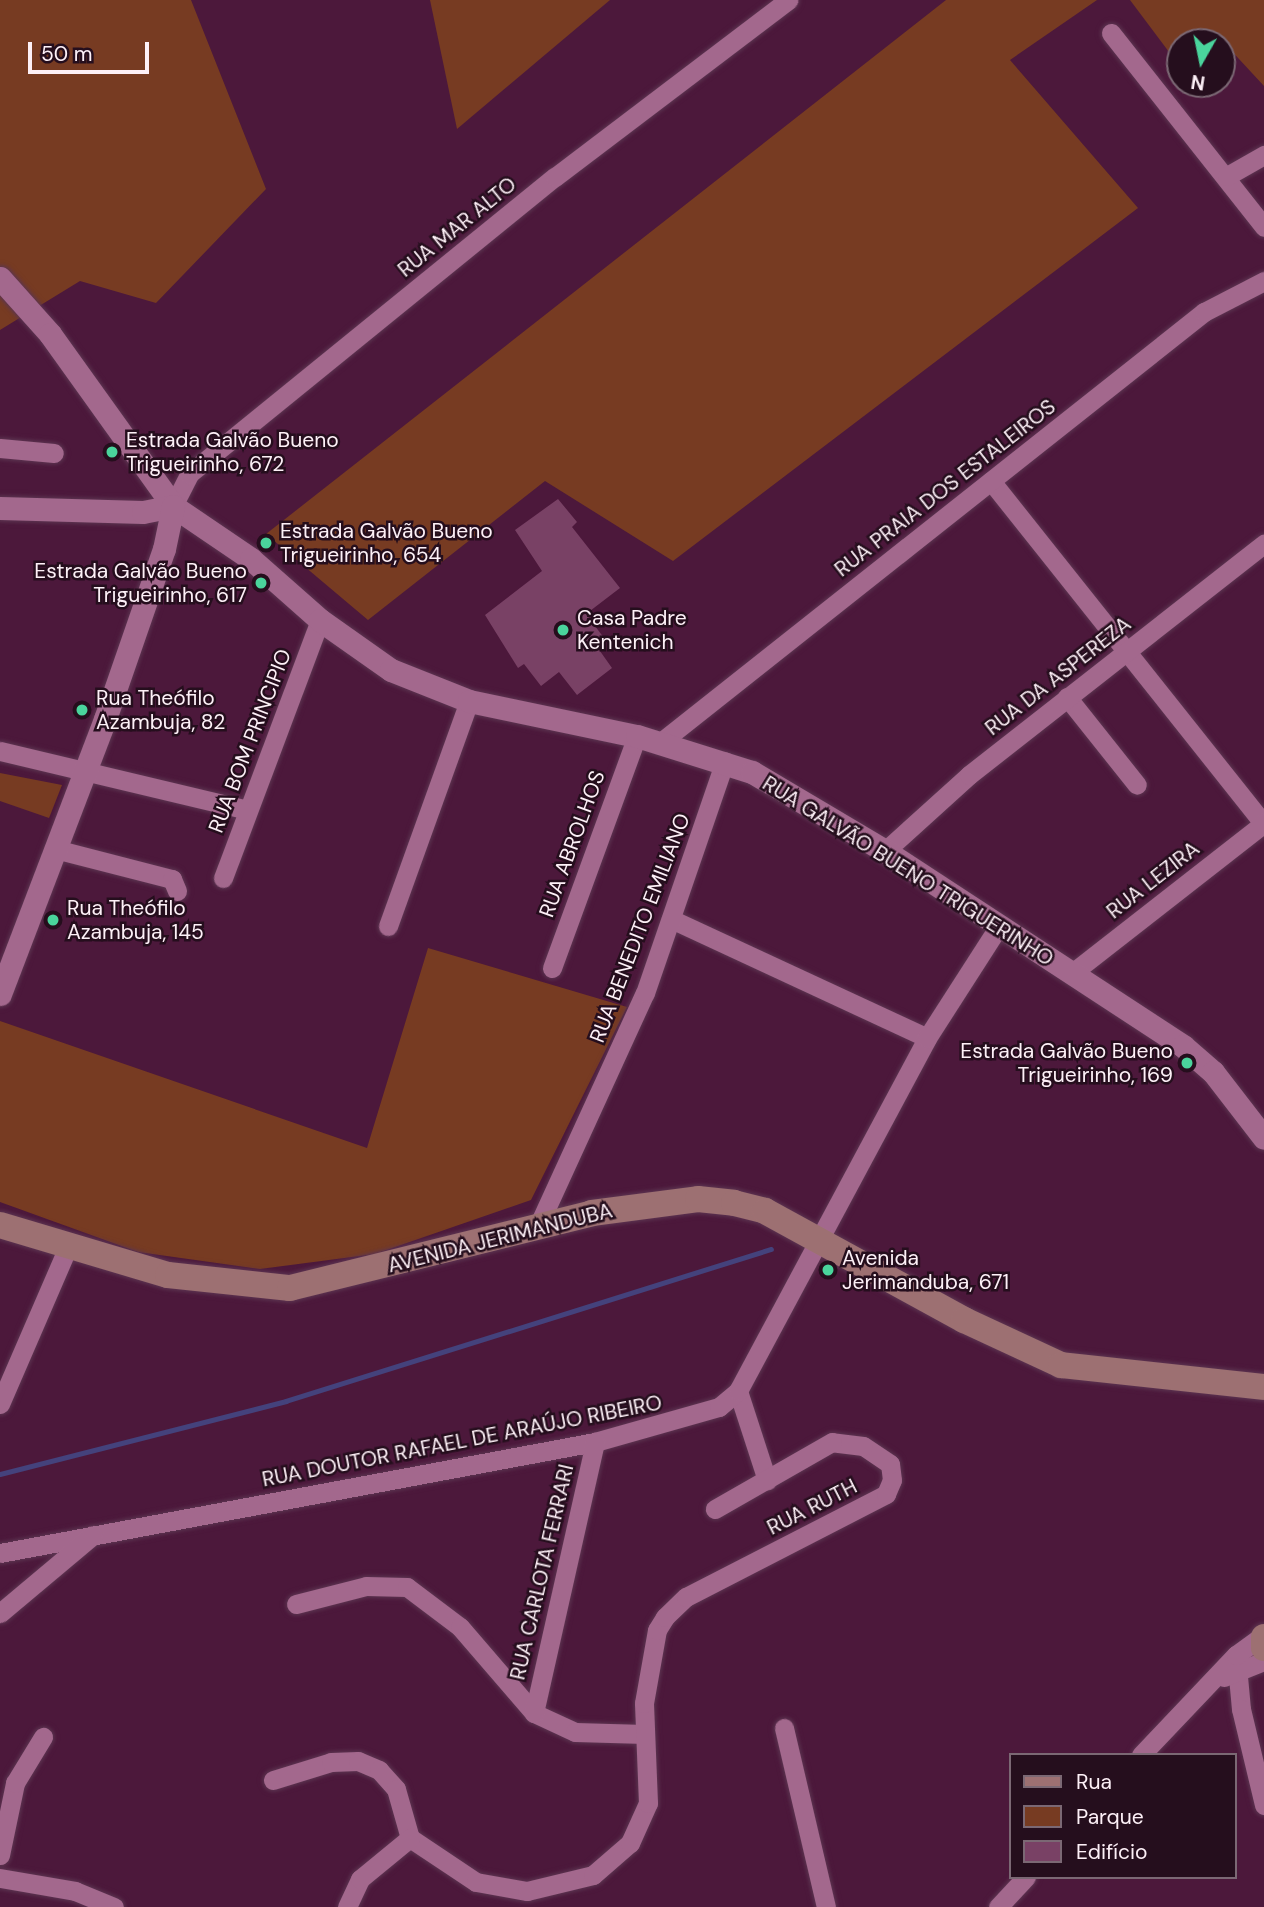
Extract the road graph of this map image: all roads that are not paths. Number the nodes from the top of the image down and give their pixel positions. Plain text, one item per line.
1 (788, 0) edge
2 (1111, 33) dead end
3 (1264, 155) edge
4 (1227, 176) junction
5 (1264, 228) edge
6 (0, 278) edge
7 (1264, 281) edge
8 (0, 448) edge
9 (54, 453) dead end
10 (991, 481) junction
11 (173, 506) junction
12 (0, 508) edge
13 (1264, 544) edge
14 (320, 620) junction
15 (1127, 650) junction
16 (1067, 697) junction
17 (469, 701) junction
18 (636, 736) junction
19 (661, 742) junction
20 (0, 751) edge
21 (725, 761) junction
22 (86, 770) junction
23 (1137, 785) dead end
24 (247, 810) junction
25 (1264, 824) edge
26 (55, 849) junction
27 (885, 850) junction
28 (223, 878) dead end
29 (177, 891) dead end
30 (671, 919) junction
31 (388, 926) dead end
32 (999, 926) junction
33 (552, 968) dead end
34 (1070, 974) junction
35 (0, 994) edge
36 (927, 1038) junction
37 (1264, 1138) edge
38 (539, 1224) junction
39 (0, 1225) edge
40 (816, 1239) junction
41 (68, 1248) junction
42 (1264, 1387) edge
43 (737, 1391) junction
44 (0, 1404) edge
45 (595, 1442) junction
46 (767, 1480) junction
47 (715, 1509) dead end
48 (96, 1533) junction
49 (0, 1553) edge
50 (296, 1604) dead end
51 (0, 1613) edge
52 (1264, 1636) edge
53 (1264, 1648) edge
54 (1264, 1661) edge
55 (1236, 1663) junction
56 (534, 1713) junction
57 (785, 1728) dead end
58 (645, 1734) junction
59 (43, 1737) dead end
60 (1143, 1753) edge
61 (273, 1780) dead end
62 (1264, 1805) edge
63 (410, 1838) junction
64 (0, 1855) edge
65 (0, 1878) edge
66 (1024, 1879) edge
67 (114, 1907) edge
68 (347, 1907) edge
69 (826, 1907) edge
70 (998, 1907) edge

1 - 11 street, RUA MAR ALTO
2 - 4 street
3 - 4 street
4 - 5 street
6 - 11 street, RUA GALVÃO BUENO TRIGUERINHO
7 - 10 street, RUA PRAIA DOS ESTALEIROS
8 - 9 street
10 - 15 street
10 - 19 street, RUA PRAIA DOS ESTALEIROS
11 - 12 street
11 - 14 street, RUA GALVÃO BUENO TRIGUERINHO
11 - 22 street
13 - 15 street, RUA DA ASPEREZA
14 - 17 street, RUA GALVÃO BUENO TRIGUERINHO
14 - 24 street, RUA BOM PRINCIPIO
15 - 16 street, RUA DA ASPEREZA
15 - 25 street
16 - 23 street
16 - 27 street, RUA DA ASPEREZA
17 - 18 street, RUA GALVÃO BUENO TRIGUERINHO
17 - 31 street
18 - 19 street, RUA GALVÃO BUENO TRIGUERINHO
18 - 33 street, RUA ABROLHOS
19 - 21 street, RUA GALVÃO BUENO TRIGUERINHO
20 - 22 street
21 - 27 street, RUA GALVÃO BUENO TRIGUERINHO
21 - 30 street, RUA BENEDITO EMILIANO
22 - 24 street
22 - 26 street
24 - 28 street, RUA BOM PRINCIPIO
25 - 34 street, RUA LEZIRA
26 - 29 street
26 - 35 street
27 - 32 street, RUA GALVÃO BUENO TRIGUERINHO
30 - 36 street
30 - 38 street, RUA BENEDITO EMILIANO
32 - 34 street, RUA GALVÃO BUENO TRIGUERINHO
32 - 36 street, RUA DOUTOR RAFAEL DE ARAÚJO RIBEIRO
34 - 37 street, RUA GALVÃO BUENO TRIGUERINHO
36 - 40 street, RUA DOUTOR RAFAEL DE ARAÚJO RIBEIRO
38 - 40 main road, AVENIDA JERIMANDUBA
38 - 41 main road, AVENIDA JERIMANDUBA
39 - 41 main road, AVENIDA JERIMANDUBA
40 - 42 main road, AVENIDA JERIMANDUBA
40 - 43 street, RUA DOUTOR RAFAEL DE ARAÚJO RIBEIRO
41 - 44 street
43 - 45 street, RUA DOUTOR RAFAEL DE ARAÚJO RIBEIRO
43 - 46 street
45 - 48 street, RUA DOUTOR RAFAEL DE ARAÚJO RIBEIRO
45 - 56 street, RUA CARLOTA FERRARI
46 - 47 street, RUA RUTH
46 - 58 street, RUA RUTH
48 - 49 street, RUA DOUTOR RAFAEL DE ARAÚJO RIBEIRO
48 - 51 street
50 - 56 street
52 - 53 main road
52 - 55 street
54 - 55 street
55 - 60 street
55 - 62 street
56 - 58 street
57 - 69 street
58 - 63 street
59 - 64 street
61 - 63 street
63 - 68 street
65 - 67 street
66 - 70 street

